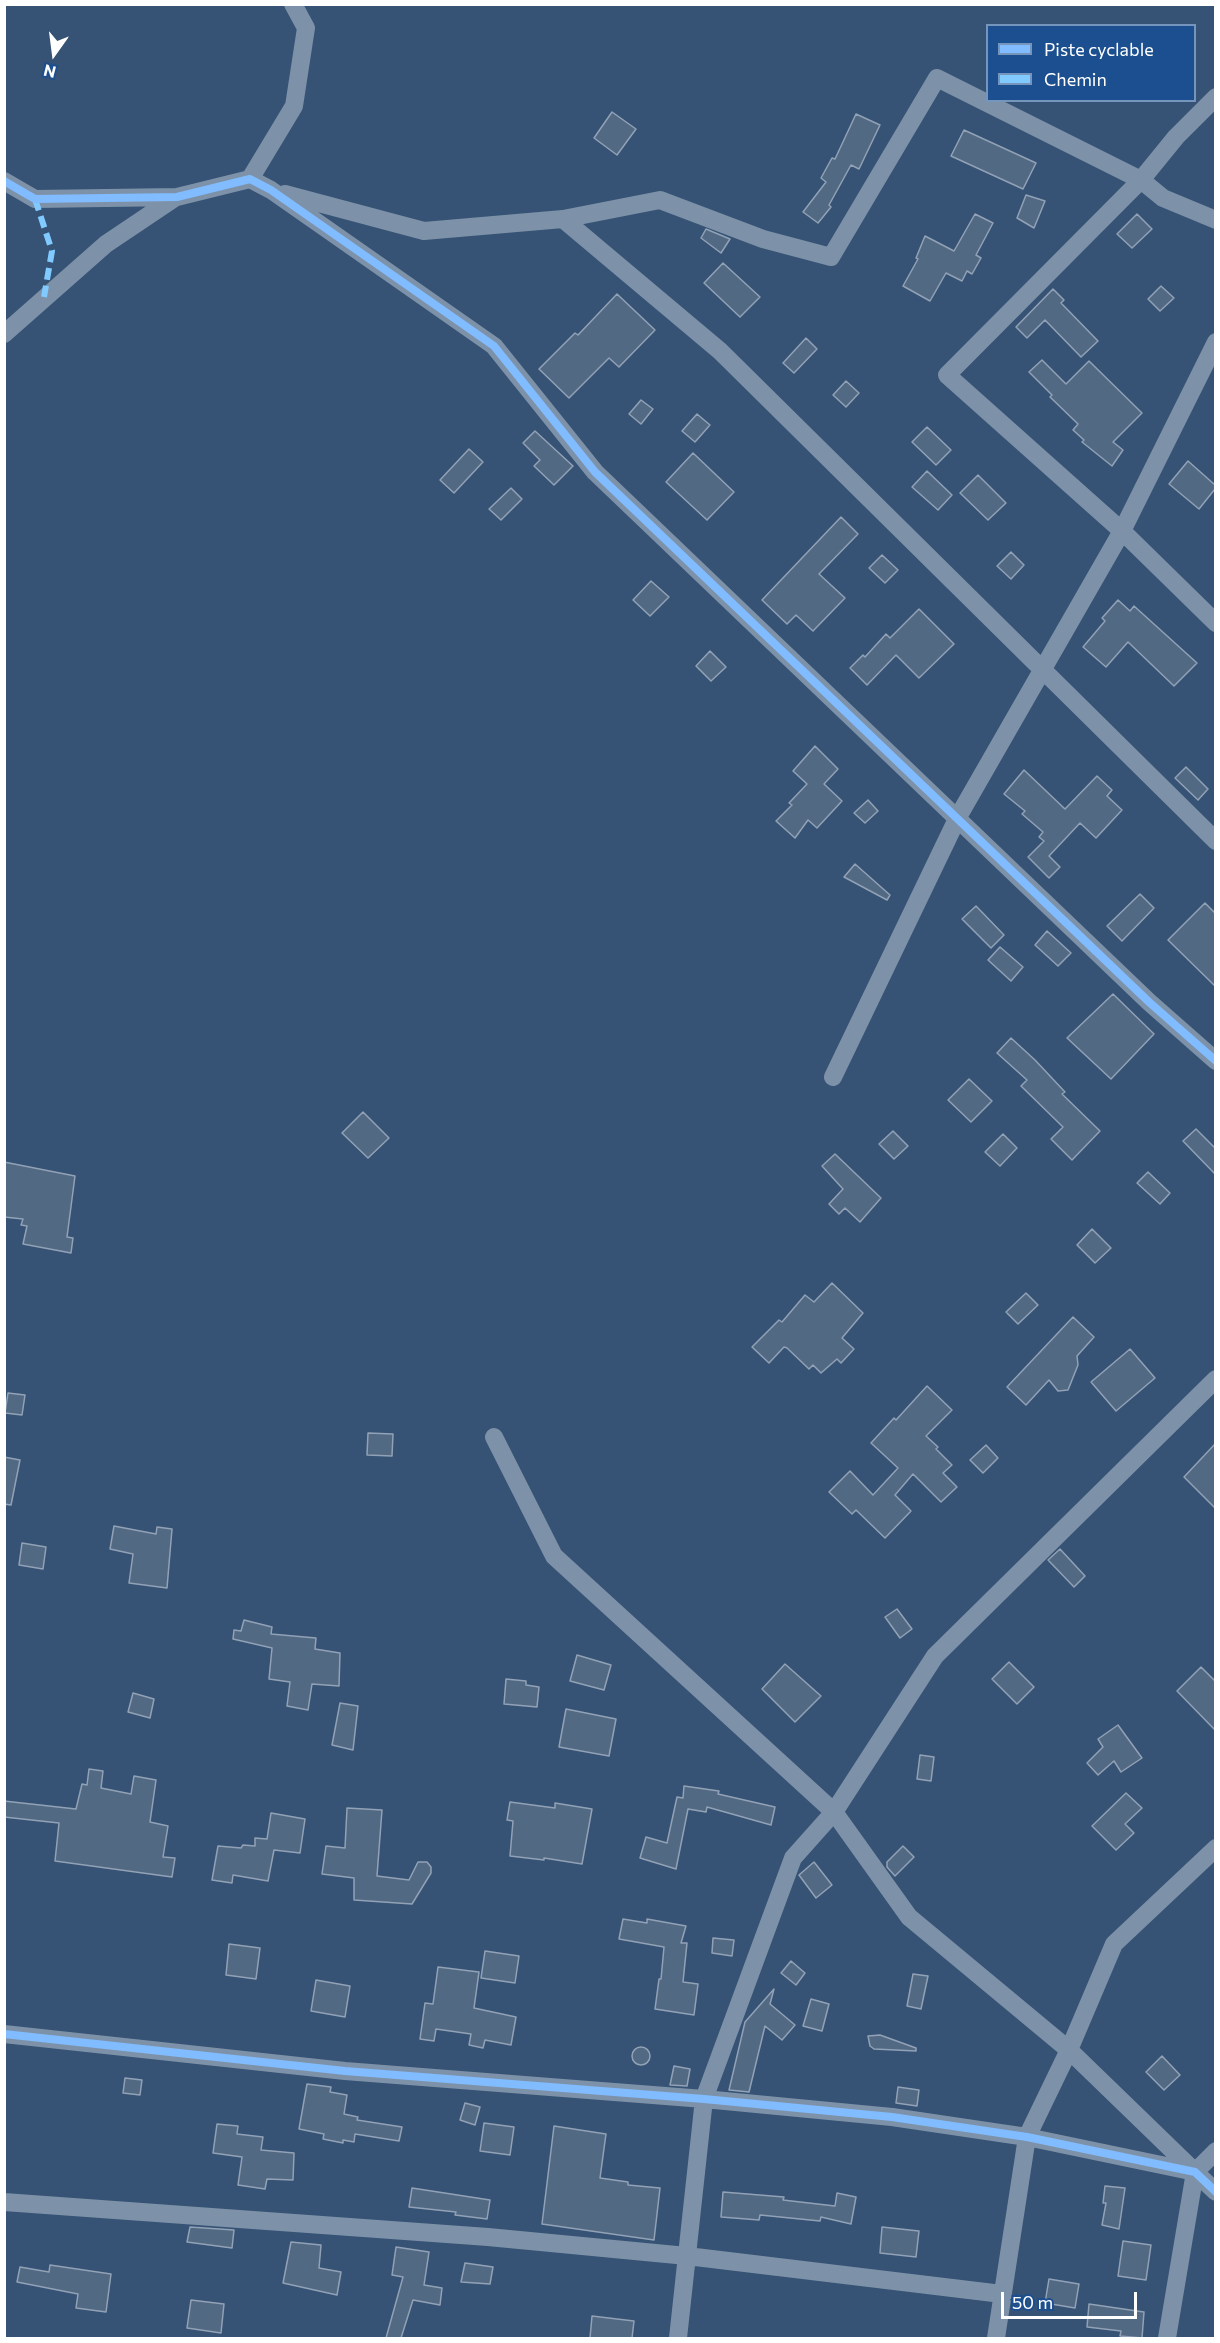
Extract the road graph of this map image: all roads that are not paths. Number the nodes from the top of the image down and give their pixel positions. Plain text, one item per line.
1 (293, 4) edge
2 (1215, 97) edge
3 (250, 179) junction
4 (1141, 180) junction
5 (4, 181) edge
6 (271, 190) junction
7 (177, 197) junction
8 (562, 219) junction
9 (1215, 220) edge
10 (4, 334) edge
11 (1215, 342) edge
12 (1122, 531) junction
13 (1215, 623) edge
14 (1041, 670) junction
15 (958, 817) junction
16 (1215, 841) edge
17 (1215, 1061) edge
18 (833, 1077) dead end
19 (1215, 1379) edge
20 (494, 1437) dead end
21 (834, 1812) junction
22 (1215, 1848) edge
23 (4, 2034) edge
24 (1069, 2050) junction
25 (704, 2099) junction
26 (1027, 2137) junction
27 (1215, 2151) edge
28 (1195, 2172) junction
29 (1215, 2192) edge
30 (4, 2202) edge
31 (687, 2256) junction
32 (1002, 2294) junction
33 (678, 2338) edge
34 (996, 2338) edge
35 (1167, 2338) edge

1 - 3 street
2 - 4 street
3 - 6 street
3 - 7 street
4 - 8 street
4 - 9 street
4 - 12 street
5 - 7 street
6 - 8 street
6 - 15 street
7 - 10 street
8 - 14 street
11 - 12 street
12 - 13 street
12 - 14 street
14 - 15 street
14 - 16 street
15 - 17 street
15 - 18 street
19 - 21 street
20 - 21 street
21 - 24 street
21 - 25 street
22 - 24 street
23 - 25 street
24 - 26 street
24 - 28 street
25 - 26 street
25 - 31 street
26 - 28 street
26 - 32 street
27 - 28 street
28 - 29 street
28 - 35 street
30 - 31 street
31 - 32 street
31 - 33 street
32 - 34 street

